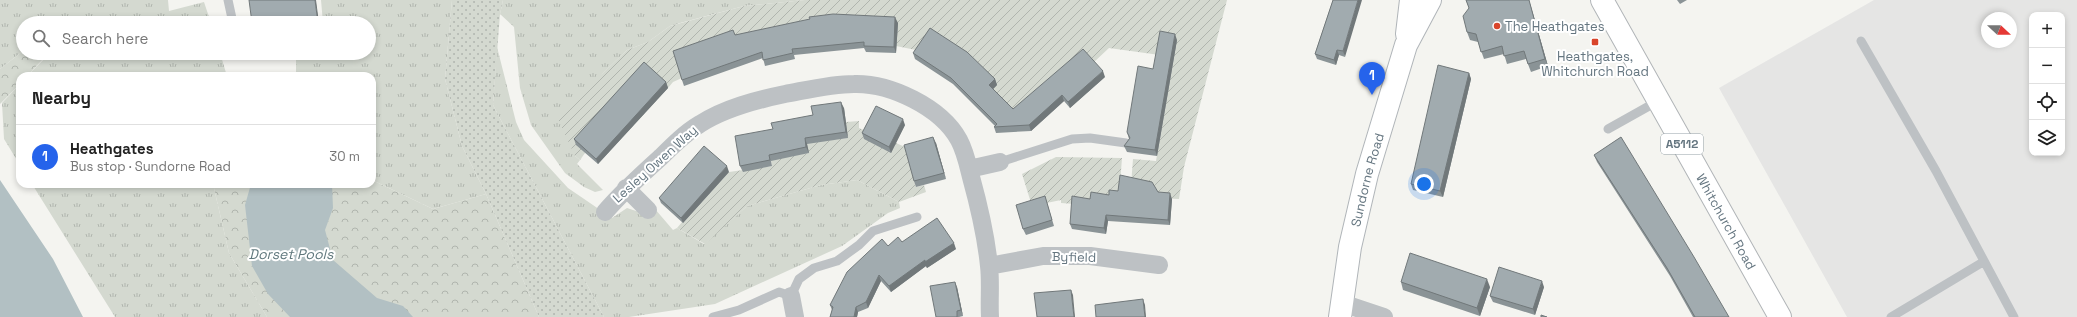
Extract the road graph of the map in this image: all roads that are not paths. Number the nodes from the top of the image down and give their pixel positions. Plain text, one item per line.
1 (228, 0) edge
2 (1411, 0) edge
3 (1430, 0) edge
4 (1602, 0) edge
5 (232, 16) edge
6 (1861, 41) dead end
7 (1406, 46) junction
8 (1658, 101) junction
9 (1608, 129) dead end
10 (1126, 143) edge
11 (1000, 162) joint
12 (969, 169) junction
13 (626, 188) junction
14 (648, 210) dead end
15 (605, 212) dead end
16 (917, 217) dead end
17 (1984, 262) junction
18 (1159, 265) dead end
19 (989, 266) junction
20 (790, 296) junction
21 (1341, 310) edge
22 (713, 317) edge
23 (795, 317) edge
24 (990, 317) edge
25 (1384, 317) edge
26 (1780, 317) edge
27 (1892, 317) edge
28 (2014, 317) edge

1 - 5 lane
2 - 7 main road, Sundorne Road
3 - 7 main road, Sundorne Road
4 - 8 main road, Whitchurch Road / A5112
6 - 17 lane
7 - 21 main road, Sundorne Road
8 - 9 lane
8 - 26 main road, Whitchurch Road / A5112
10 - 11 lane
11 - 12 street
12 - 13 street, Lesley Owen Way
12 - 19 street, Lesley Owen Way
13 - 14 street
13 - 15 street, Lesley Owen Way
16 - 20 lane
17 - 27 lane
17 - 28 lane
18 - 19 street, Byfield
19 - 24 street, Lesley Owen Way
20 - 22 lane
20 - 23 street
21 - 25 street

